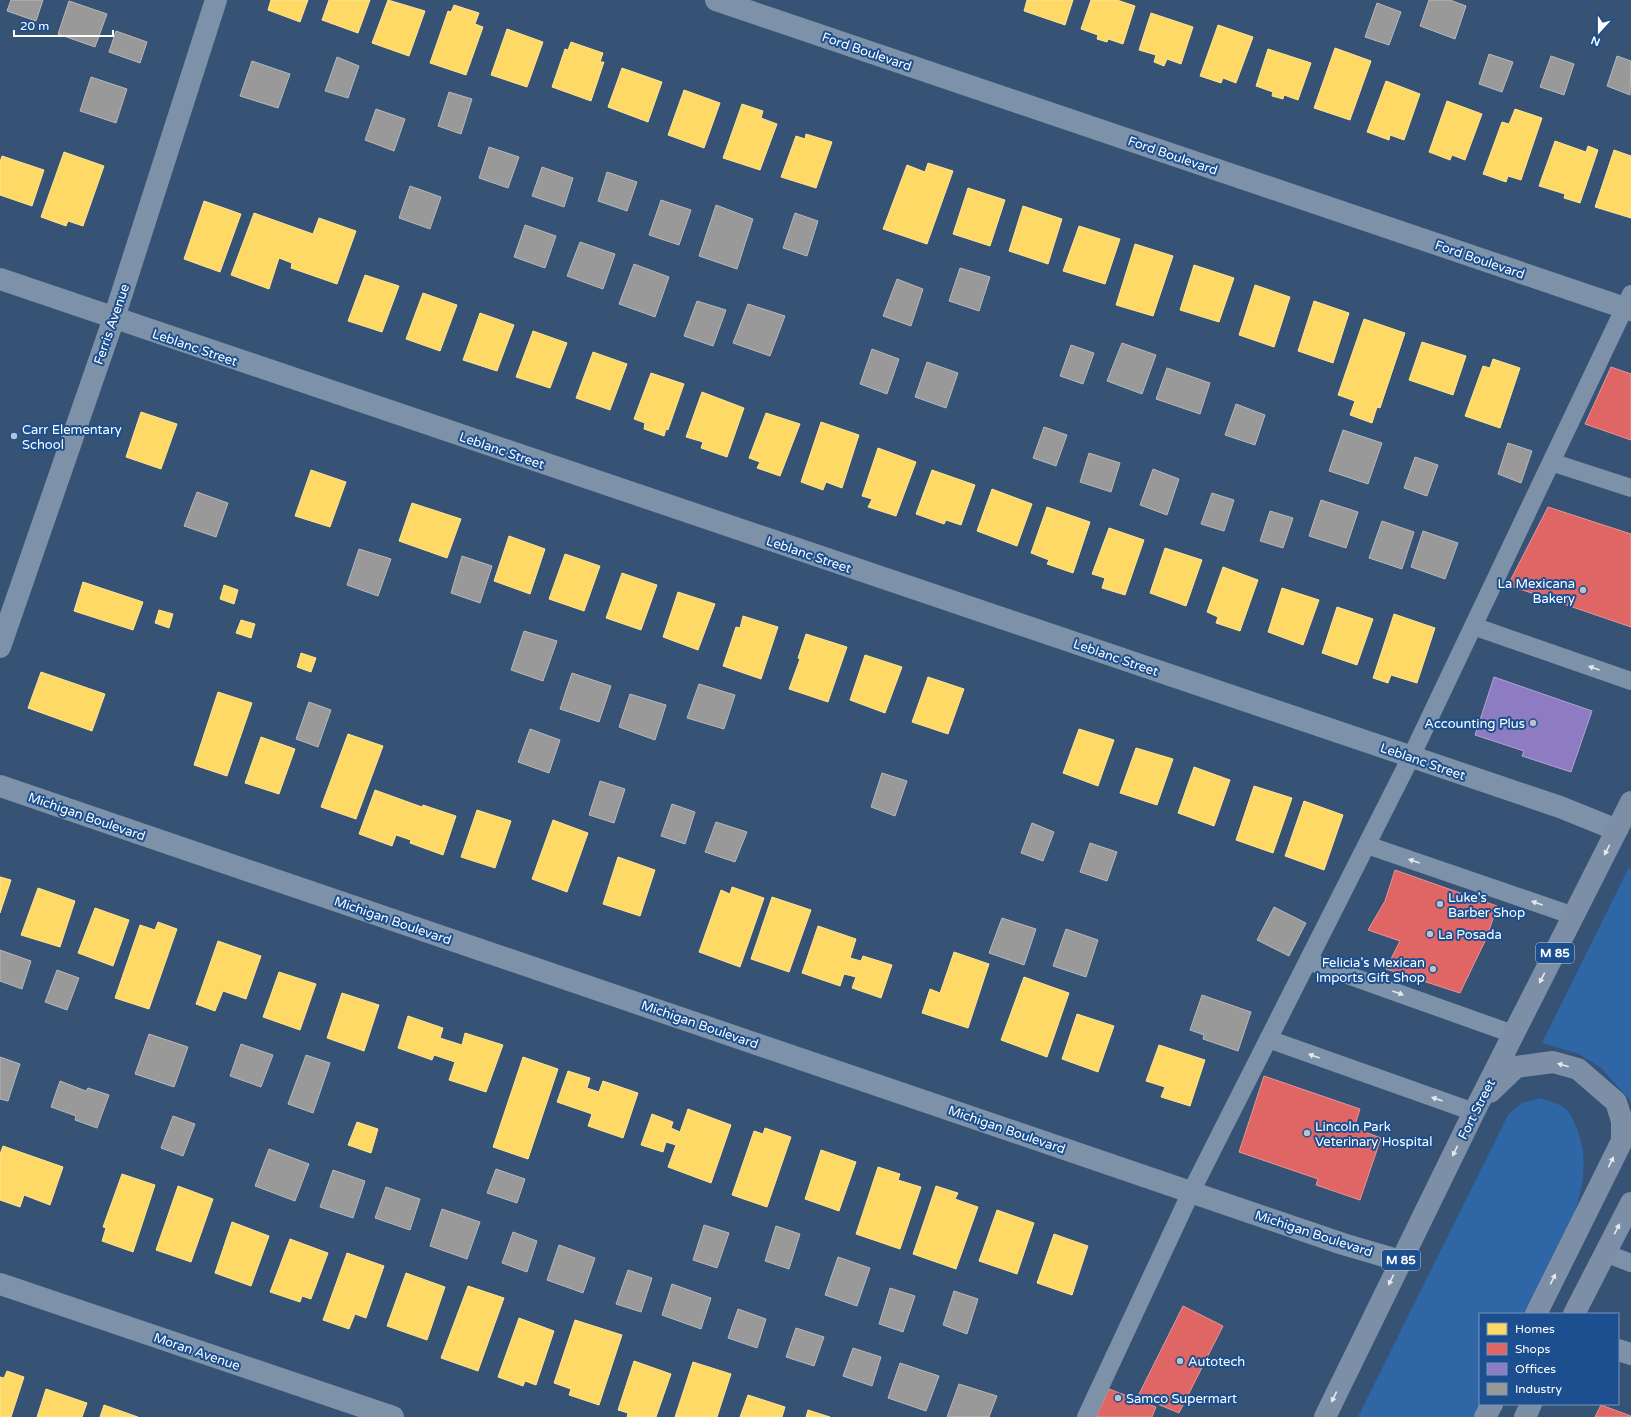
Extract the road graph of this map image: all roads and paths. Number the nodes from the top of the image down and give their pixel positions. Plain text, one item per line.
1 (216, 0) edge
2 (716, 0) edge
3 (0, 279) edge
4 (1629, 304) edge
5 (114, 318) junction
6 (1551, 462) junction
7 (1631, 488) edge
8 (1473, 626) junction
9 (0, 647) edge
10 (1631, 681) edge
11 (1412, 757) junction
12 (0, 786) edge
13 (1631, 802) edge
14 (1617, 830) junction
15 (1367, 844) junction
16 (1574, 916) junction
17 (1308, 961) junction
18 (1513, 1034) junction
19 (1268, 1039) junction
20 (1476, 1108) junction
21 (1191, 1192) junction
22 (1631, 1202) edge
23 (1605, 1253) junction
24 (1401, 1261) junction
25 (1631, 1263) edge
26 (0, 1284) edge
27 (1536, 1313) edge
28 (1575, 1313) edge
29 (1619, 1350) edge
30 (1631, 1354) edge
31 (1491, 1405) edge
32 (1531, 1405) edge
33 (393, 1417) edge
34 (1086, 1417) edge
35 (1325, 1417) edge
36 (1485, 1417) edge
37 (1525, 1417) edge

1 - 5 street, Ferris Avenue
2 - 4 street, Ford Boulevard
3 - 5 street, Leblanc Street
4 - 6 lane
5 - 9 street, Ferris Avenue
5 - 11 street, Leblanc Street
6 - 7 lane
6 - 8 lane
10 -> 8 lane
8 - 11 lane
11 - 14 street, Leblanc Street
11 - 15 lane
12 - 21 street, Michigan Boulevard
13 - 14 main road, Fort Street / M 85
14 -> 16 main road, Fort Street / M 85
16 -> 15 lane
15 - 17 lane
16 -> 18 main road, Fort Street / M 85
17 -> 18 lane
17 - 19 lane
18 - 20 main road, Fort Street / M 85
20 -> 19 lane
19 - 21 lane
20 -> 24 main road, Fort Street / M 85
27 -> 20 main road
21 - 24 street, Michigan Boulevard
21 - 34 lane
23 -> 22 main road
23 - 25 lane
23 - 28 main road
24 -> 35 main road, Fort Street / M 85
26 - 33 street, Moran Avenue
29 - 30 street
31 - 36 main road
32 - 37 main road

